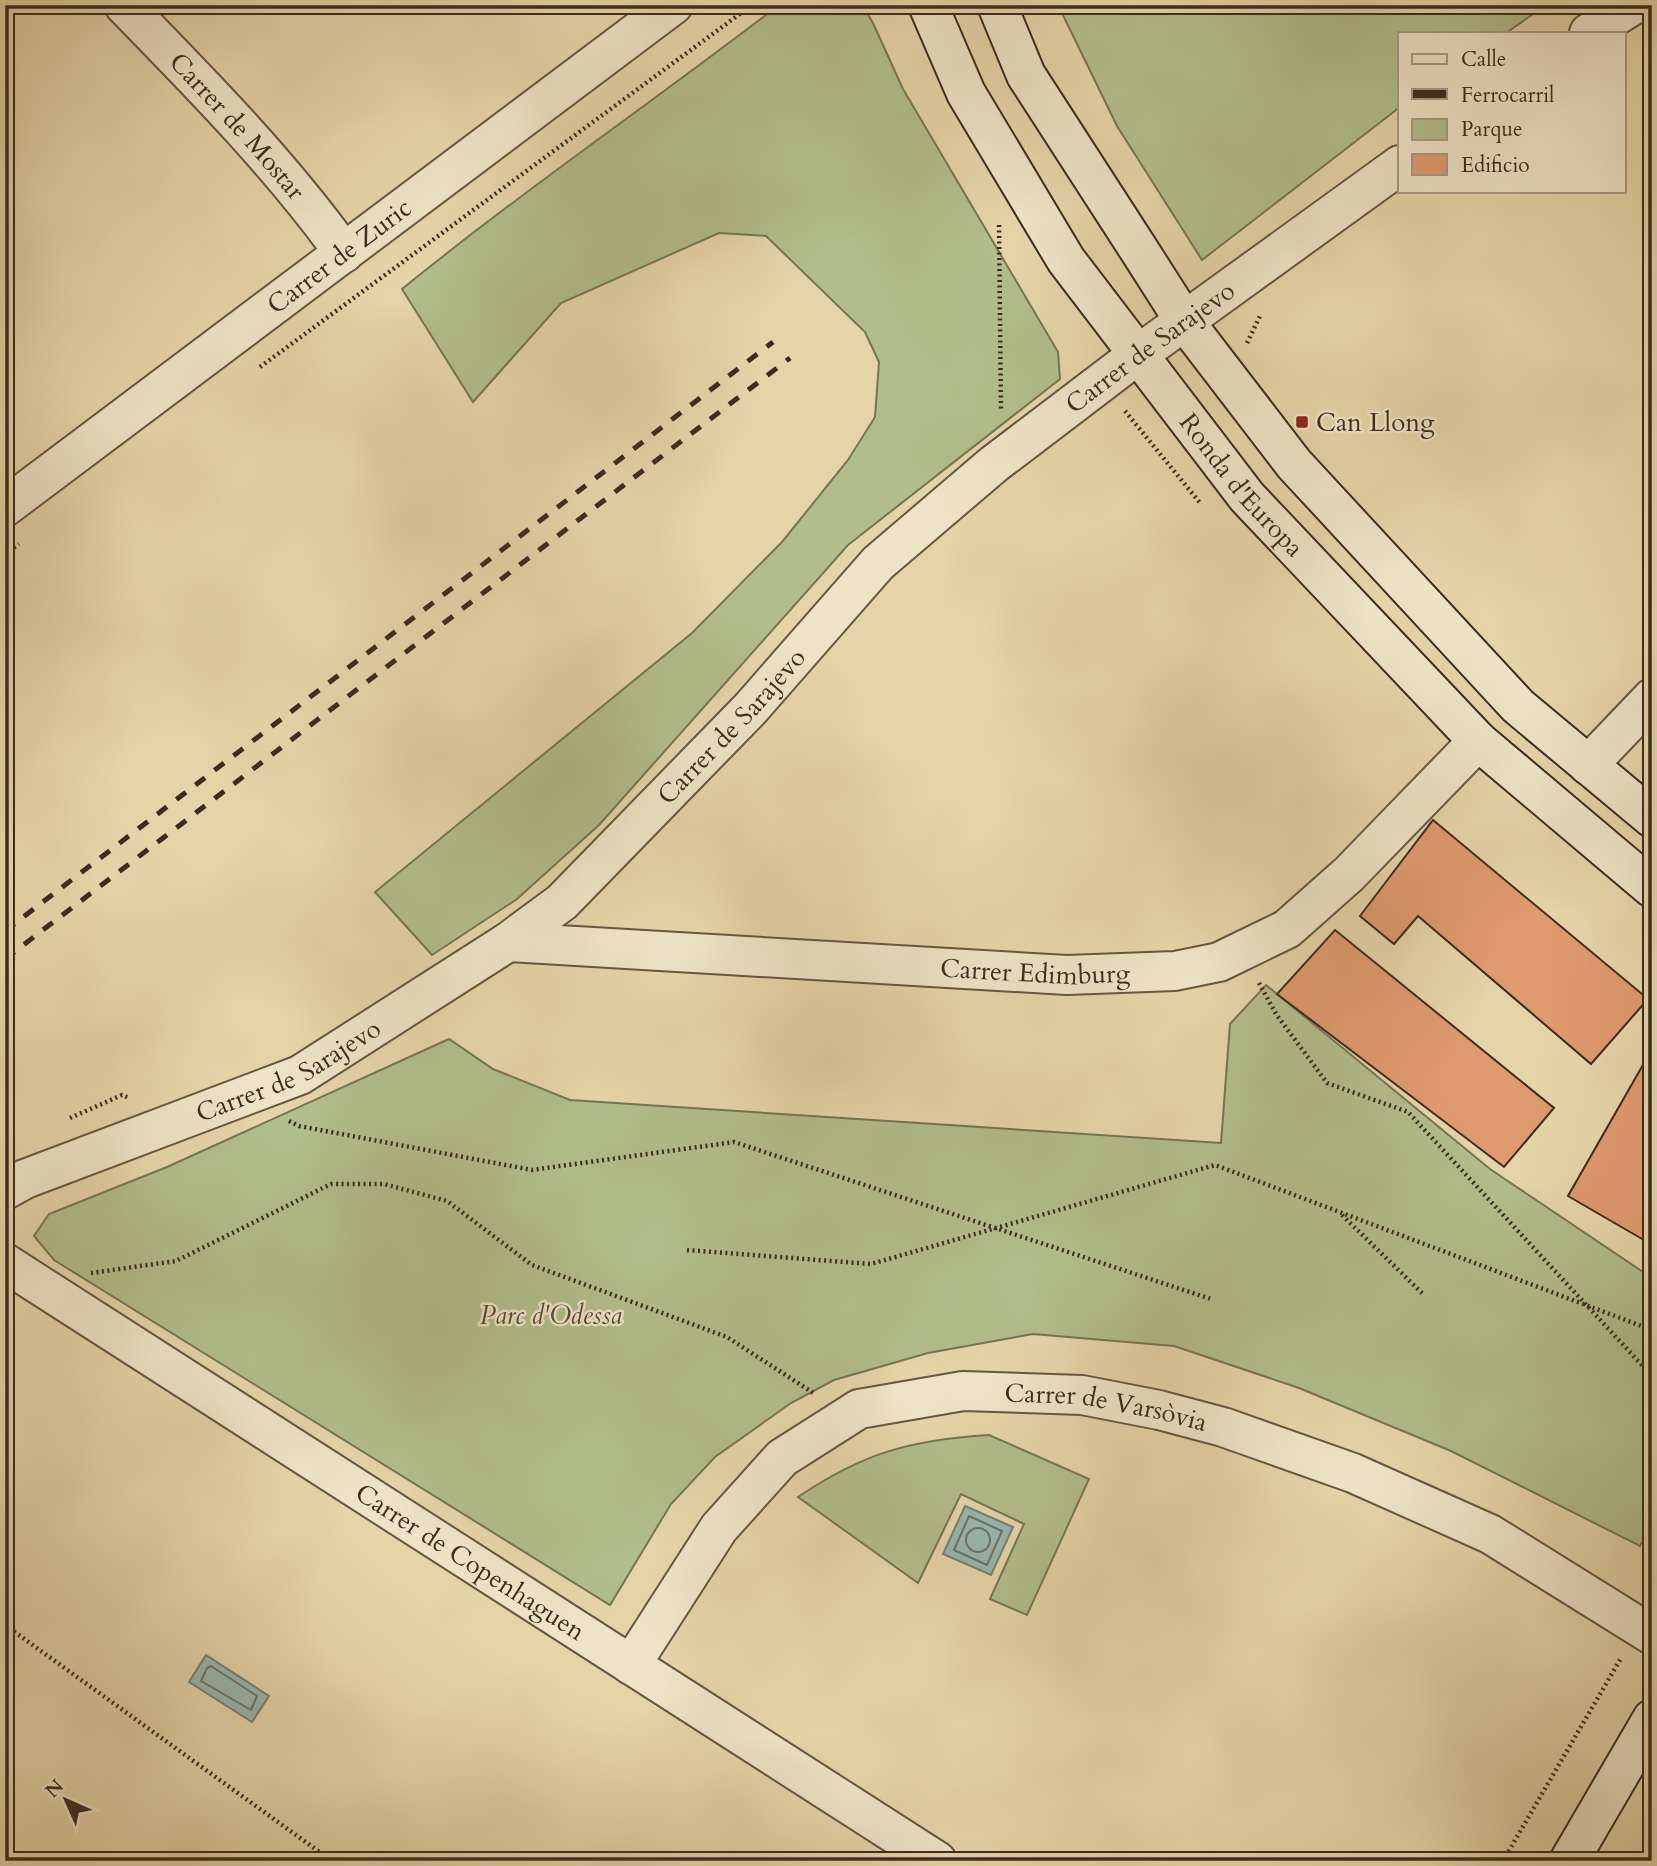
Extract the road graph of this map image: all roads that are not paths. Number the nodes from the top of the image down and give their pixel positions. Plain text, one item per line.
1 (124, 5) edge
2 (673, 5) edge
3 (928, 5) edge
4 (997, 5) edge
5 (1633, 5) edge
6 (1591, 32) edge
7 (1398, 166) edge
8 (344, 253) junction
9 (1185, 322) junction
10 (1136, 356) junction
11 (5, 507) edge
12 (1652, 698) edge
13 (1478, 741) junction
14 (1588, 765) junction
15 (1652, 818) edge
16 (1652, 888) edge
17 (508, 942) junction
18 (5, 1190) edge
19 (20, 1272) edge
20 (1646, 1631) edge
21 (631, 1665) junction
22 (1652, 1719) edge
23 (937, 1861) edge
24 (1569, 1861) edge

1 - 8 street, Carrer de Mostar
2 - 8 street, Carrer de Zuric
3 - 10 street, Ronda d'Europa
4 - 9 street, Ronda d'Europa
5 - 6 street
7 - 9 street, Carrer de Sarajevo
8 - 11 street, Carrer de Zuric
9 - 10 street, Carrer de Sarajevo
9 - 14 street, Ronda d'Europa
10 - 13 street, Ronda d'Europa
10 - 17 street, Carrer de Sarajevo
12 - 14 street
13 - 16 street, Ronda d'Europa
13 - 17 street, Carrer Edimburg
14 - 15 street, Ronda d'Europa
17 - 18 street, Carrer de Sarajevo
19 - 21 street, Carrer de Copenhaguen
20 - 21 street, Carrer de Varsòvia
21 - 23 street, Carrer de Copenhaguen
22 - 24 street

